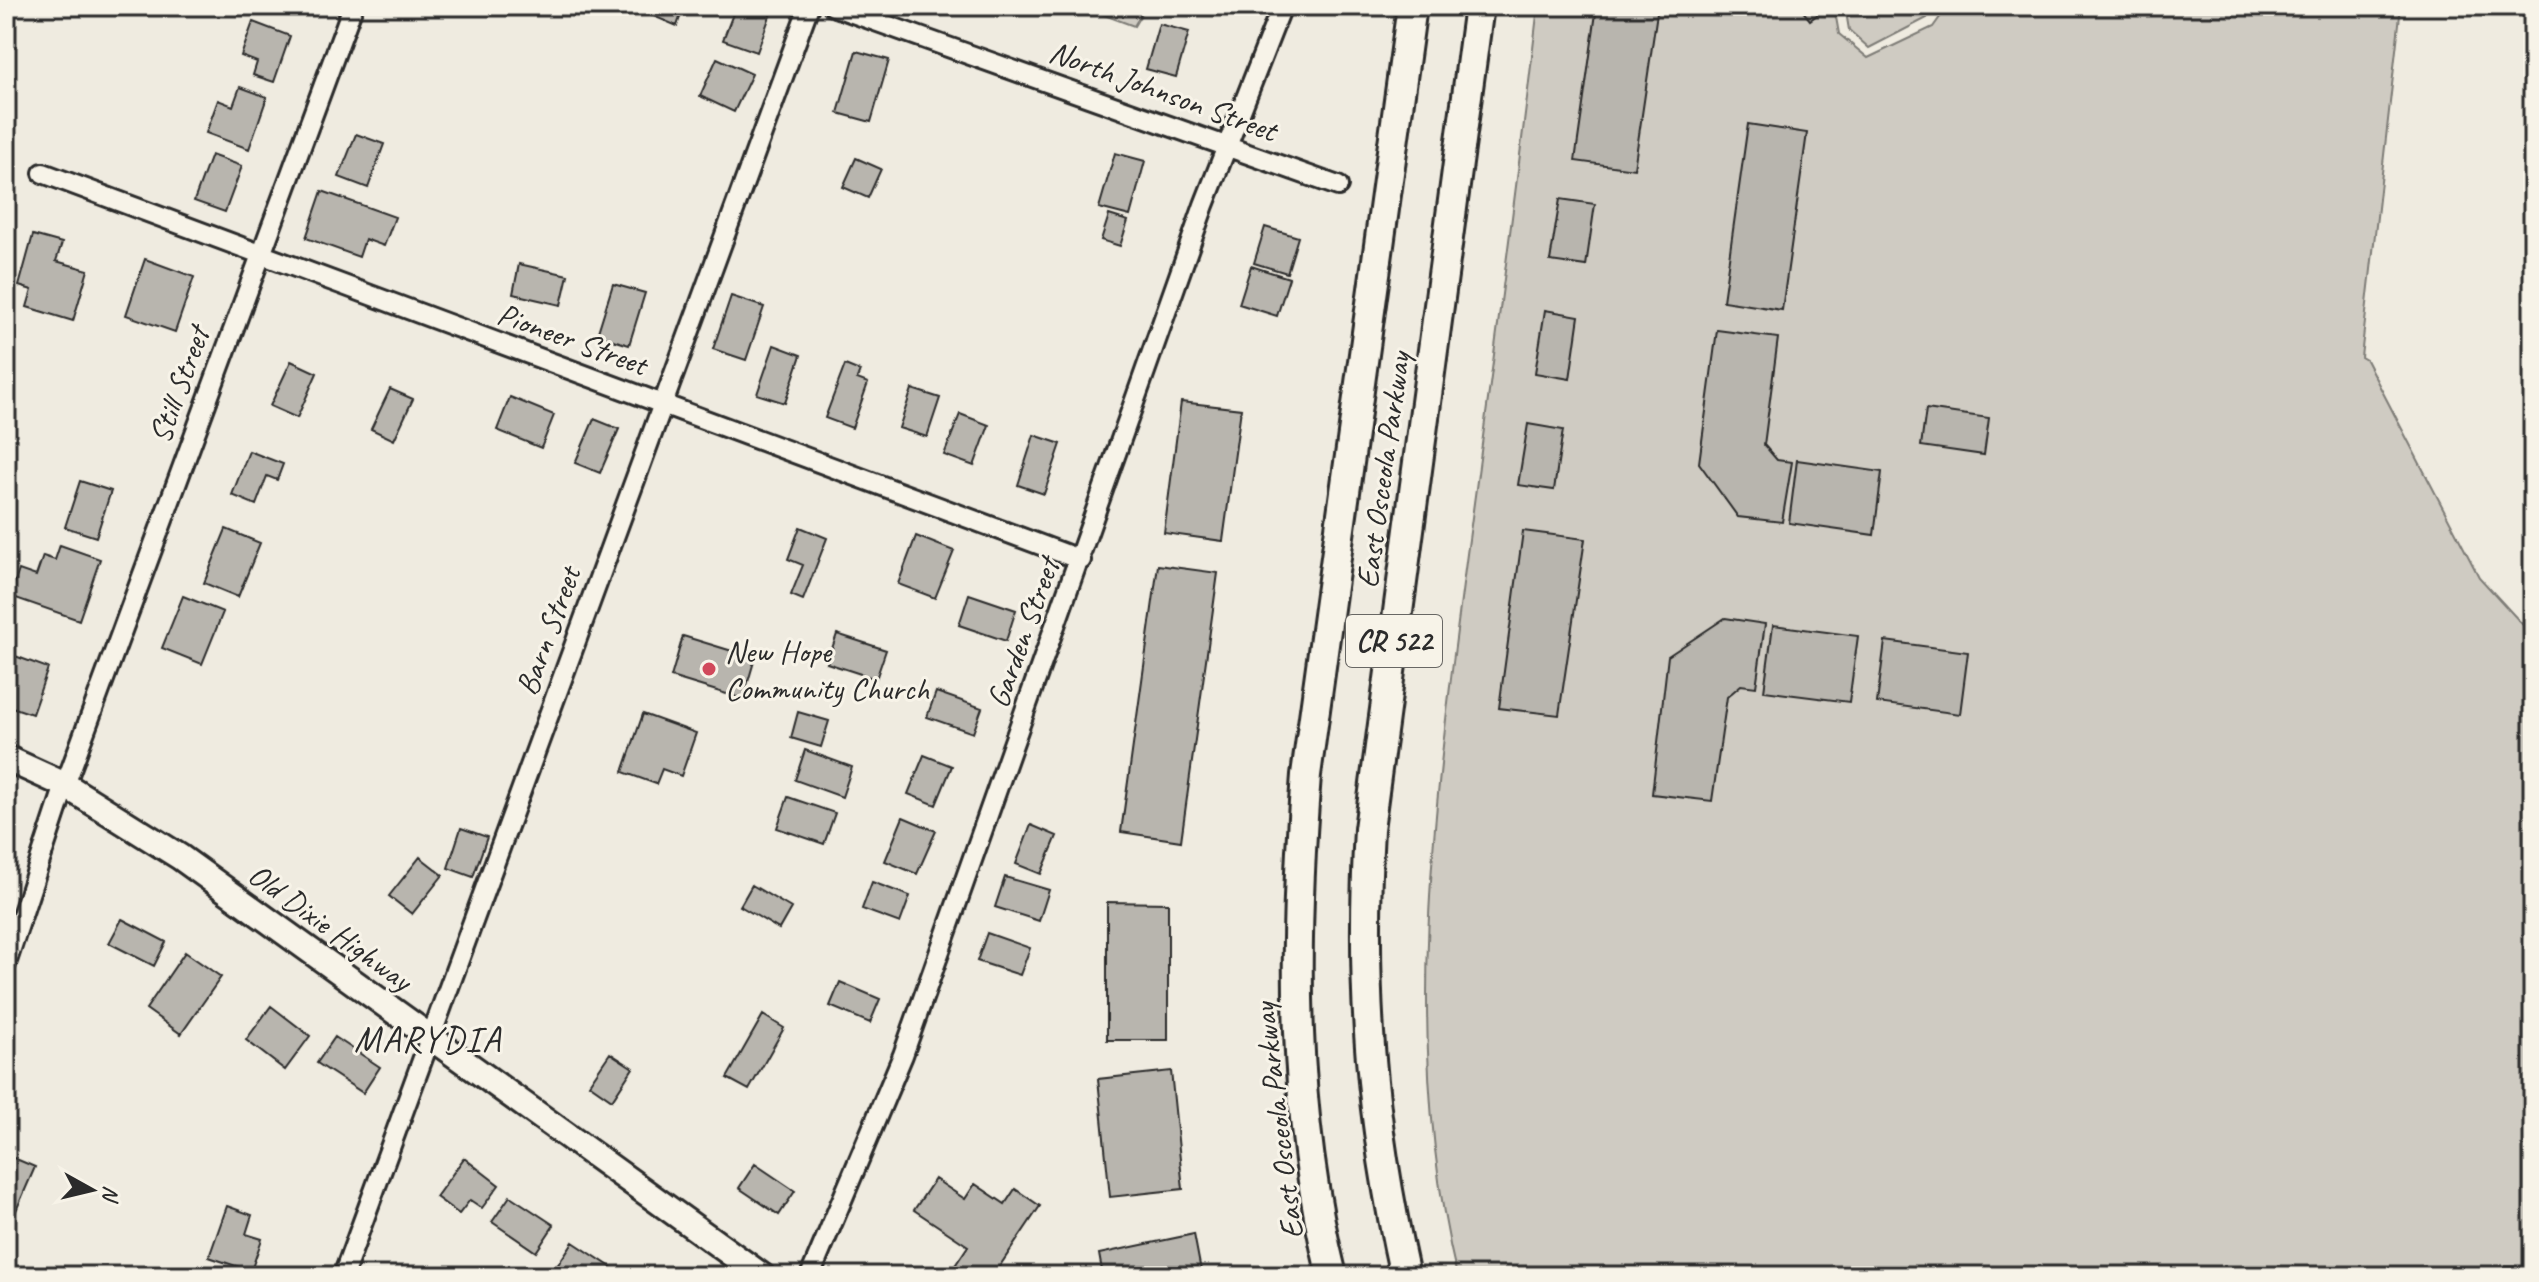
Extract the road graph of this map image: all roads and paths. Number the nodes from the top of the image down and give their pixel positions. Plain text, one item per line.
1 (353, 6) edge
2 (809, 6) edge
3 (833, 6) edge
4 (1282, 6) edge
5 (1412, 6) edge
6 (1479, 6) edge
7 (1229, 146) junction
8 (43, 173) dead end
9 (1338, 186) dead end
10 (259, 254) junction
11 (663, 405) junction
12 (1081, 560) junction
13 (6, 758) edge
14 (65, 785) junction
15 (6, 964) edge
16 (428, 1039) junction
17 (343, 1276) edge
18 (762, 1276) edge
19 (810, 1276) edge
20 (1332, 1276) edge
21 (1405, 1276) edge

1 - 10 street, Still Street
2 - 11 street, Barn Street
3 - 7 street, North Johnson Street
4 - 7 street, Garden Street
5 - 20 main road, East Osceola Parkway / CR 522
6 - 21 main road, East Osceola Parkway / CR 522
7 - 9 street, North Johnson Street
7 - 12 street, Garden Street
8 - 10 street, Pioneer Street
10 - 11 street, Pioneer Street
10 - 14 street, Still Street
11 - 12 street, Pioneer Street
11 - 16 street, Barn Street
12 - 19 street, Garden Street
13 - 14 street, Old Dixie Highway
14 - 15 street, Still Street
14 - 16 street, Old Dixie Highway
16 - 17 street, Barn Street
16 - 18 street, Old Dixie Highway

